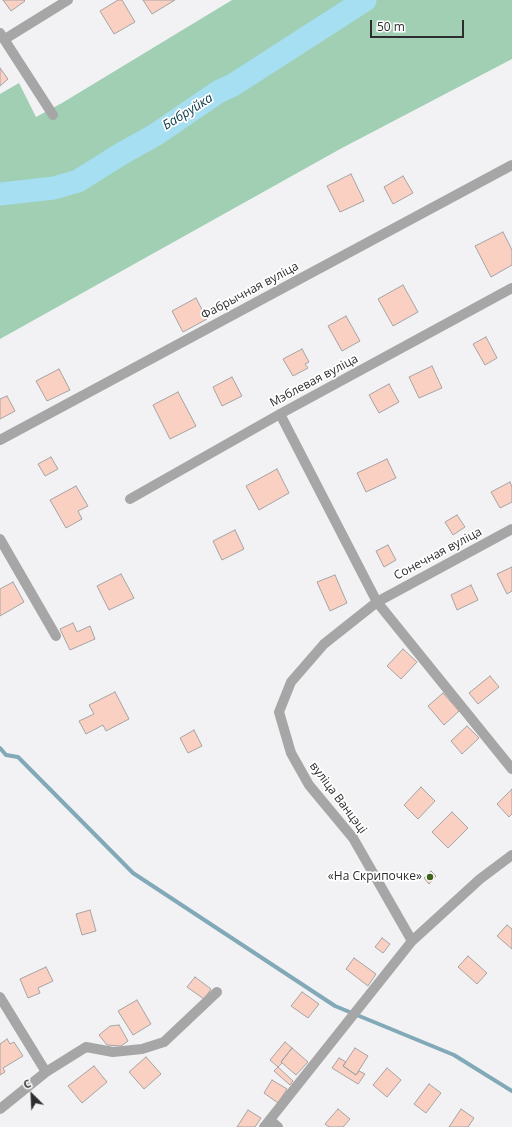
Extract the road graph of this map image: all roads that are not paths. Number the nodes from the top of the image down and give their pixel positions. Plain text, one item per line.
1 (68, 0) edge
2 (2, 36) edge
3 (53, 115) dead end
4 (512, 165) edge
5 (512, 288) edge
6 (280, 414) junction
7 (0, 440) edge
8 (130, 499) dead end
9 (512, 529) edge
10 (0, 539) edge
11 (377, 602) junction
12 (56, 636) dead end
13 (512, 769) edge
14 (512, 855) edge
15 (412, 941) junction
16 (217, 992) dead end
17 (0, 997) edge
18 (46, 1072) junction
19 (0, 1109) edge
20 (271, 1125) edge

1 - 2 street
2 - 3 street
4 - 7 street, Фабрычная вуліца
5 - 6 street, Мэблевая вуліца
6 - 8 street, Мэблевая вуліца
6 - 11 street
9 - 11 street, Сонечная вуліца
10 - 12 street
11 - 13 street
11 - 15 street, вуліца Ванцэці
14 - 15 street
15 - 20 street
16 - 18 street
17 - 18 street
18 - 19 street

